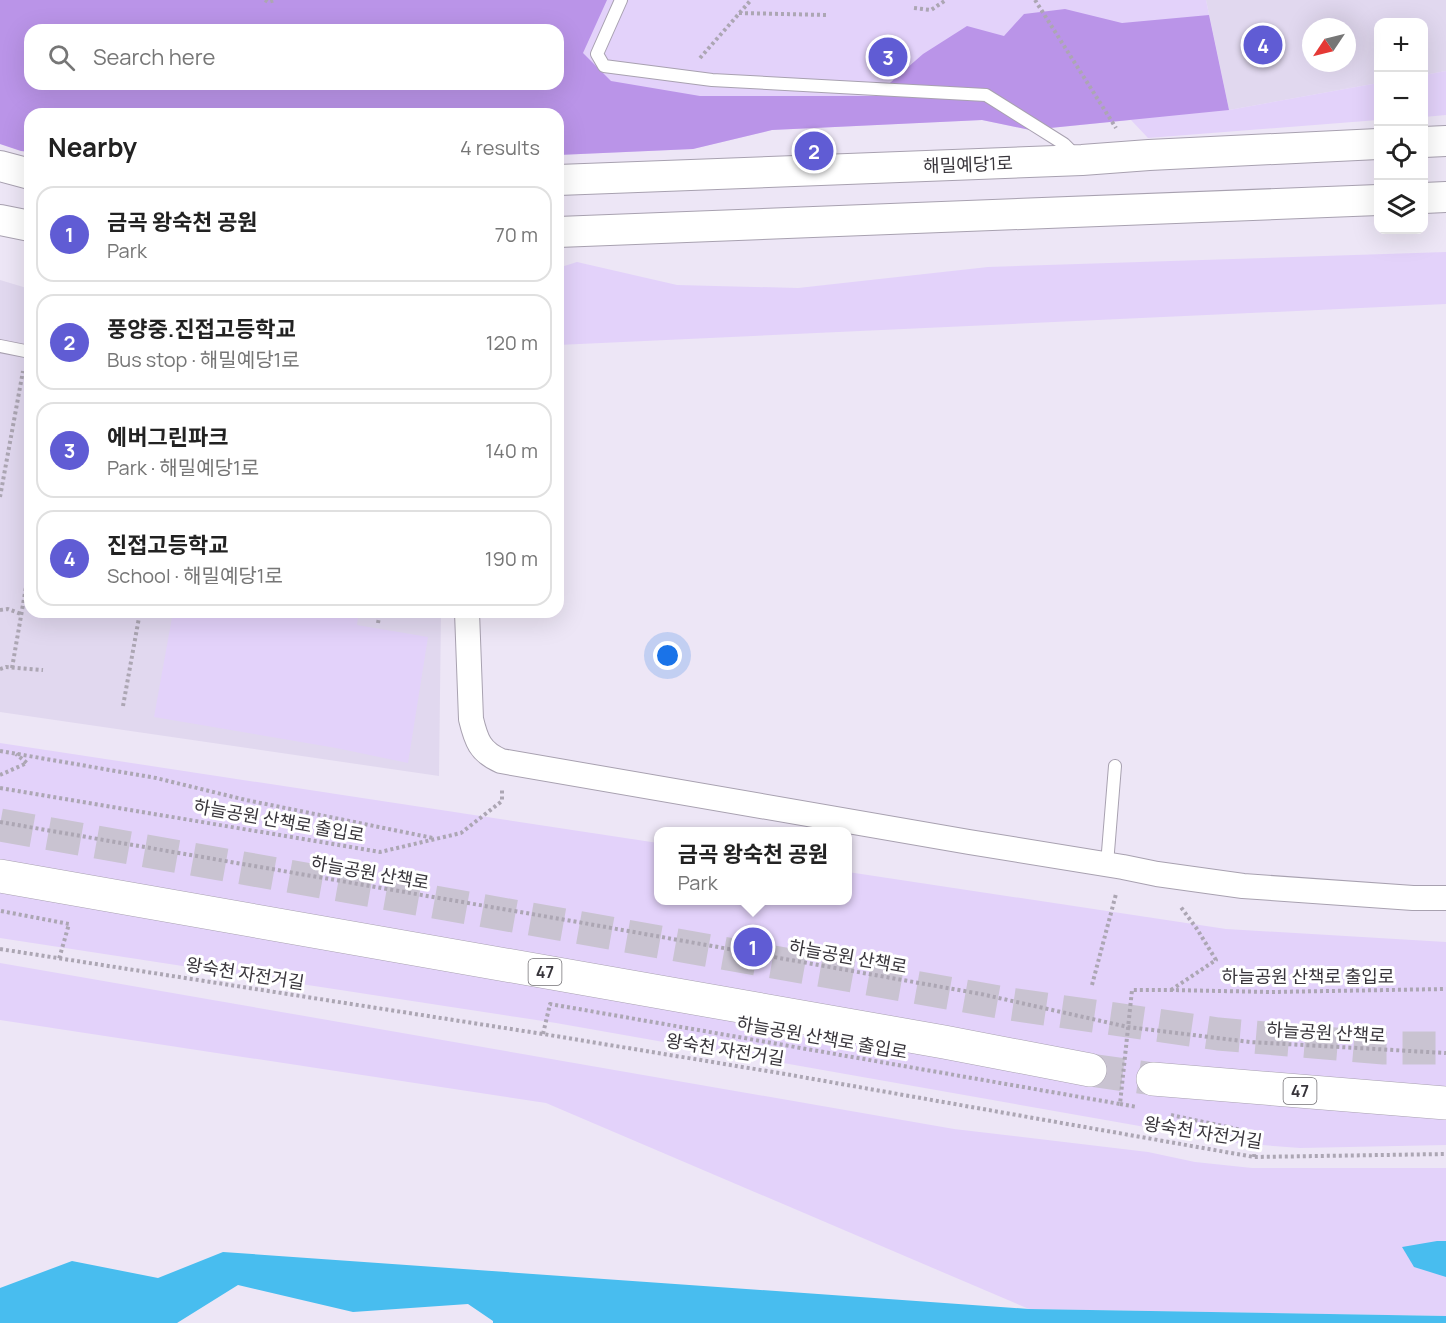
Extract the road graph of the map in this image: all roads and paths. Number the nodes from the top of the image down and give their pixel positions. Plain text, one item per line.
1 (265, 0) edge
2 (275, 0) edge
3 (621, 0) edge
4 (750, 0) edge
5 (946, 0) edge
6 (1035, 0) edge
7 (914, 8) dead end
8 (739, 13) junction
9 (826, 15) dead end
10 (684, 77) junction
11 (1446, 141) edge
12 (1428, 142) edge
13 (1374, 144) edge
14 (1149, 155) junction
15 (1082, 160) junction
16 (0, 166) edge
17 (24, 172) edge
18 (564, 180) edge
19 (1446, 197) edge
20 (1428, 198) edge
21 (1374, 200) edge
22 (0, 220) edge
23 (24, 225) edge
24 (564, 232) edge
25 (0, 346) edge
26 (24, 350) edge
27 (24, 372) edge
28 (0, 497) edge
29 (24, 597) edge
30 (0, 610) edge
31 (21, 614) junction
32 (139, 618) edge
33 (379, 618) edge
34 (467, 618) edge
35 (378, 623) dead end
36 (12, 668) junction
37 (0, 669) edge
38 (43, 670) dead end
39 (123, 706) dead end
40 (0, 751) edge
41 (16, 754) junction
42 (501, 761) junction
43 (1115, 766) dead end
44 (0, 775) edge
45 (0, 788) edge
46 (0, 822) edge
47 (437, 839) junction
48 (1115, 866) junction
49 (0, 876) edge
50 (1446, 898) edge
51 (0, 911) edge
52 (1197, 929) dead end
53 (0, 949) edge
54 (59, 959) junction
55 (1092, 985) dead end
56 (1446, 989) edge
57 (1170, 990) junction
58 (1128, 1027) junction
59 (543, 1034) junction
60 (1446, 1053) edge
61 (1090, 1070) tunnel mouth
62 (1148, 1094) joint
63 (1446, 1103) edge
64 (1120, 1104) junction
65 (1165, 1113) dead end
66 (1446, 1154) edge
67 (1254, 1157) junction

1 - 2 path
3 - 10 lane
4 - 8 path
5 - 7 path
6 - 14 path
8 - 9 path
8 - 10 path
10 - 15 lane
11 - 12 street
13 - 14 street, 해밀예당1로
14 - 15 street, 해밀예당1로
15 - 18 street, 해밀예당1로
16 - 17 street
19 - 20 street
21 - 24 street
22 - 23 street
25 - 26 lane
27 - 28 path
29 - 31 path
30 - 31 path
31 - 36 path
32 - 39 path
33 - 35 path
34 - 42 street
36 - 37 path
36 - 38 path
40 - 41 path
41 - 44 path
41 - 47 path
42 - 47 path, 하늘공원 산책로 출입로
42 - 48 street
43 - 48 lane
45 - 47 path, 하늘공원 산책로 출입로
46 - 58 path, 하늘공원 산책로, bridge
48 - 50 street
48 - 55 path
49 - 61 highway, 47
51 - 54 path
52 - 57 path, 하늘공원 산책로 출입로
53 - 54 path, 왕숙천 자전거길
54 - 59 path, 왕숙천 자전거길
56 - 57 path, 하늘공원 산책로 출입로
57 - 58 path, 하늘공원 산책로 출입로, bridge
58 - 60 path, 하늘공원 산책로, bridge
58 - 64 path, 하늘공원 산책로 출입로, bridge
59 - 64 path, 하늘공원 산책로 출입로, bridge
59 - 67 path, 왕숙천 자전거길
62 - 63 highway, 47
62 - 64 path, 하늘공원 산책로 출입로
65 - 67 path
66 - 67 path, 왕숙천 자전거길

